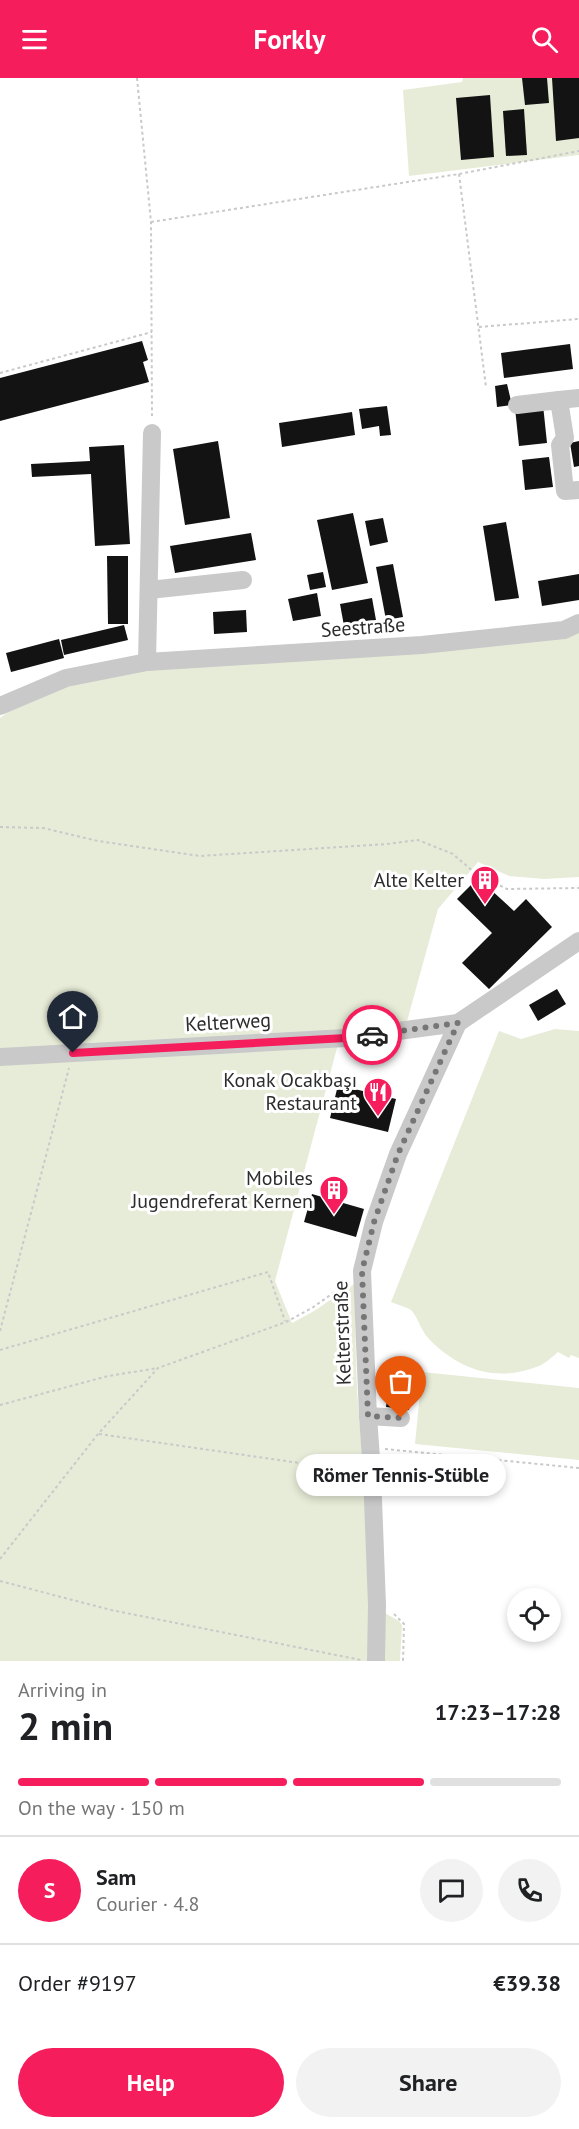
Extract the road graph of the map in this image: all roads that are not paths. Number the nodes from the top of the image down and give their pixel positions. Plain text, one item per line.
1 (579, 398) edge
2 (559, 400) junction
3 (517, 405) dead end
4 (152, 433) road end
5 (572, 437) edge
6 (579, 489) edge
7 (243, 580) dead end
8 (149, 590) junction
9 (579, 623) edge
10 (147, 662) junction
11 (1, 699) edge
12 (579, 941) edge
13 (458, 1023) junction
14 (0, 1057) edge
15 (368, 1416) junction
16 (401, 1418) dead end
17 (376, 1661) edge

1 - 2 street
2 - 3 street
2 - 5 street
4 - 8 street
5 - 6 street
7 - 8 street
8 - 10 street
9 - 10 street, Seestraße
10 - 11 street, Seestraße
12 - 13 street
13 - 14 street, Kelterweg
13 - 15 street, Kelterstraße
15 - 16 street
15 - 17 street, Kelterstraße

